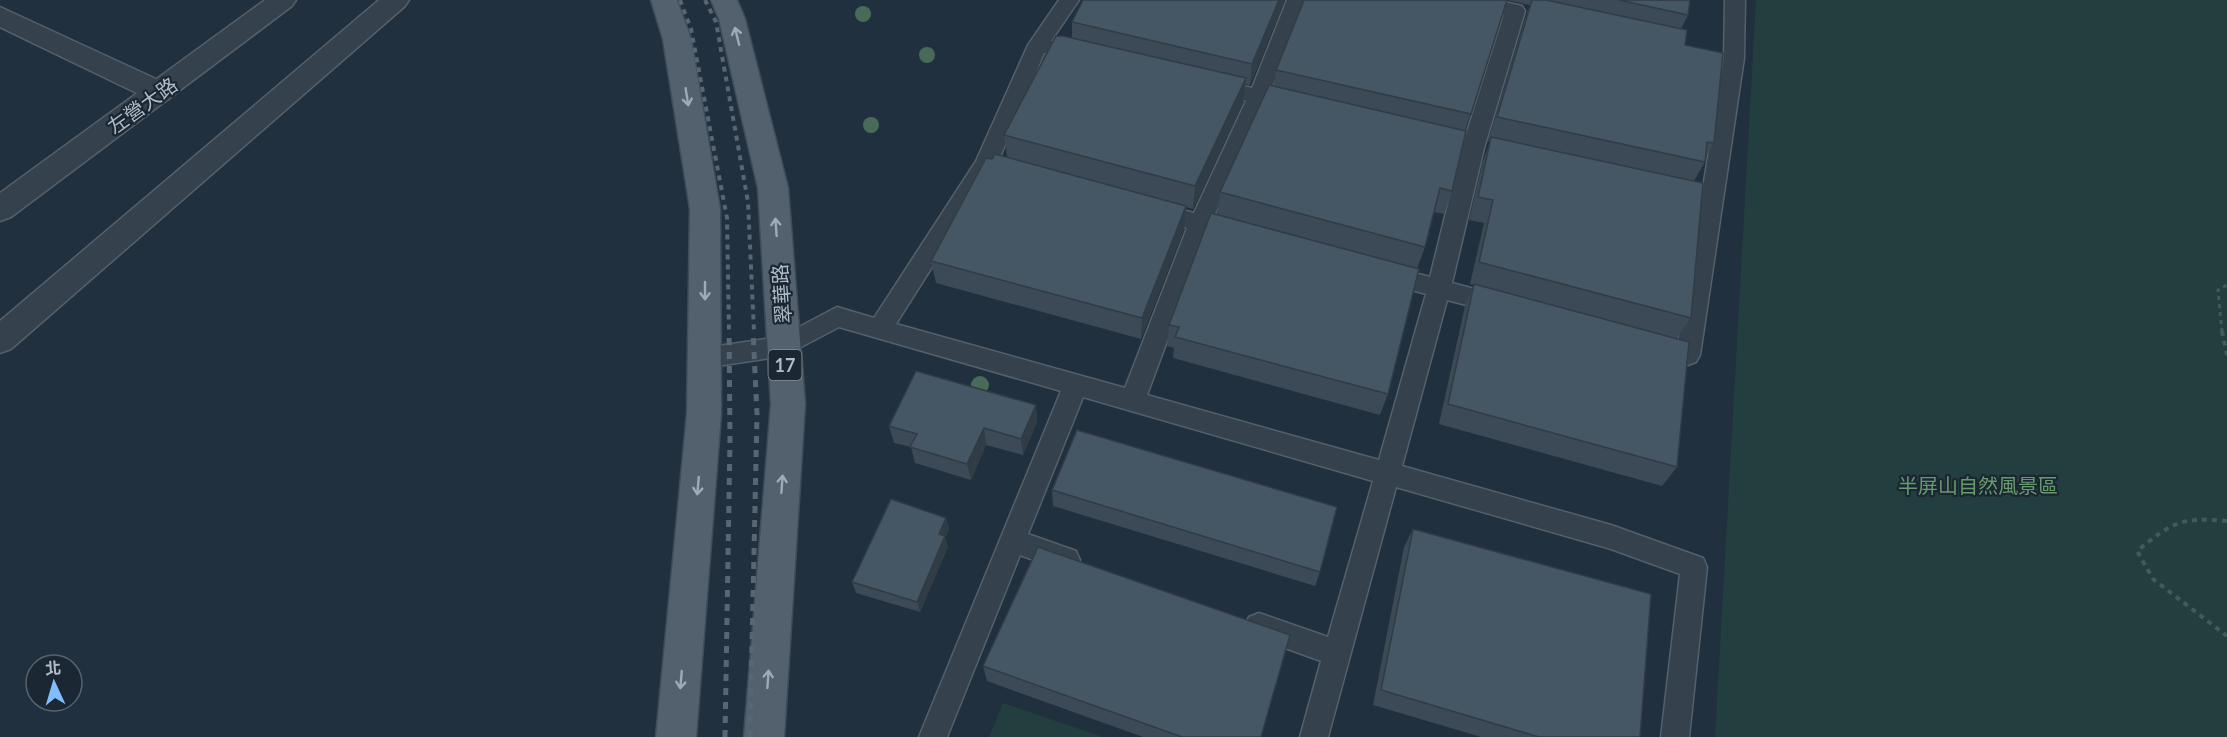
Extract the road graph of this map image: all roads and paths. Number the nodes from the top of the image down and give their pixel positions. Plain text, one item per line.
1 (283, 0) edge
2 (396, 0) edge
3 (664, 0) edge
4 (724, 0) edge
5 (1069, 0) edge
6 (1297, 0) edge
7 (1468, 0) edge
8 (1735, 0) edge
9 (0, 16) edge
10 (1038, 45) junction
11 (1711, 53) edge
12 (1734, 58) junction
13 (1096, 59) edge
14 (1189, 80) edge
15 (159, 92) junction
16 (1258, 97) junction
17 (1315, 110) edge
18 (986, 164) junction
19 (1008, 170) edge
20 (1690, 196) edge
21 (1713, 201) junction
22 (3, 203) edge
23 (1132, 204) edge
24 (1200, 223) junction
25 (1257, 238) edge
26 (1360, 267) edge
27 (2227, 285) edge
28 (1439, 289) junction
29 (1519, 310) edge
30 (880, 329) junction
31 (0, 340) edge
32 (1632, 340) edge
33 (784, 346) junction
34 (2227, 356) edge
35 (704, 358) junction
36 (1076, 385) junction
37 (1132, 401) junction
38 (1389, 474) junction
39 (2227, 521) edge
40 (1013, 541) junction
41 (1091, 568) edge
42 (1237, 619) edge
43 (2227, 636) edge
44 (1338, 654) junction
45 (676, 737) edge
46 (764, 737) edge
47 (933, 737) edge
48 (1314, 737) edge
49 (1675, 737) edge

1 - 15 street, 左營大路
2 - 31 street
3 -> 35 main road
33 -> 4 main road, 翠華路 / 17
5 - 10 lane
6 - 16 lane
7 - 28 lane
8 - 12 lane
9 - 15 street
10 - 13 lane
10 - 18 lane
11 - 12 lane
12 - 21 lane
14 - 16 lane
15 - 22 street, 左營大路
16 - 17 lane
16 - 24 lane
18 - 19 lane
18 - 30 lane
20 - 21 lane
21 - 32 lane
23 - 24 lane
24 - 25 lane
24 - 37 lane
26 - 28 lane
27 - 34 path
28 - 29 lane
28 - 38 lane
30 - 33 lane
30 - 36 lane
33 - 35 lane
46 -> 33 main road, 翠華路 / 17
35 -> 45 main road
36 - 37 lane
36 - 40 lane
37 - 38 lane
38 - 44 lane
38 - 49 lane
39 - 43 path
40 - 41 lane
40 - 47 lane
42 - 44 lane
44 - 48 lane

